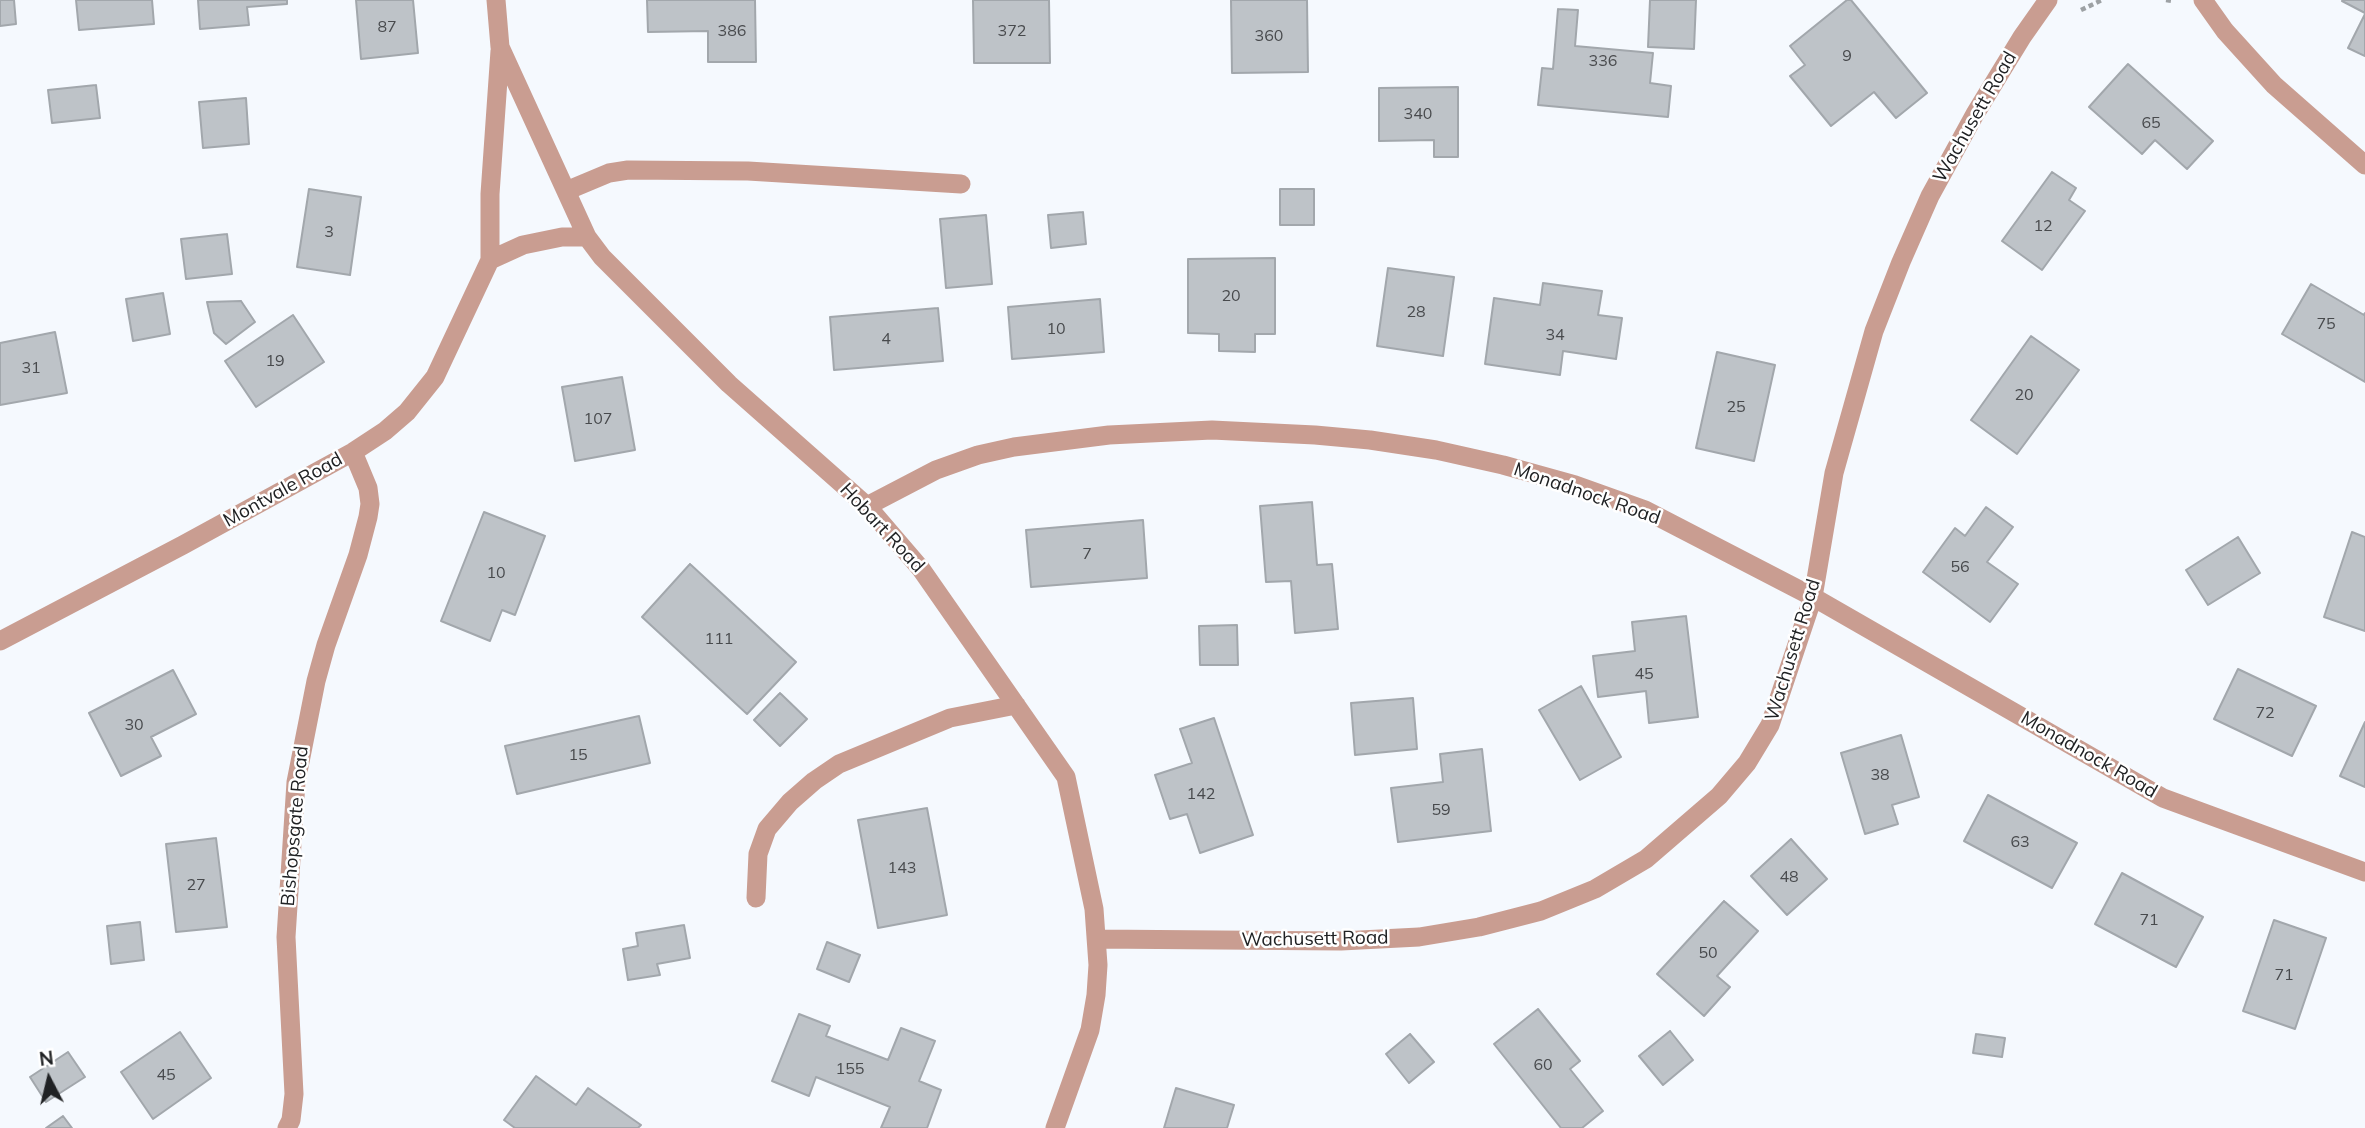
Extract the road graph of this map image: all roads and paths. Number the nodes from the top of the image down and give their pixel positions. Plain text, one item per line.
1 (496, 0) edge
2 (2032, 0) edge
3 (2048, 0) edge
4 (2102, 0) edge
5 (2166, 0) edge
6 (2203, 0) edge
7 (2174, 1) edge
8 (2081, 10) dead end
9 (2022, 37) junction
10 (500, 47) junction
11 (2365, 165) edge
12 (961, 184) dead end
13 (566, 191) junction
14 (587, 237) junction
15 (490, 260) junction
16 (353, 452) junction
17 (867, 506) junction
18 (1813, 597) junction
19 (0, 641) edge
20 (1016, 705) junction
21 (2365, 872) edge
22 (756, 898) dead end
23 (1097, 939) junction
24 (287, 1128) edge
25 (1055, 1128) edge

1 - 10 street, Hobart Road
2 - 9 street, Wachusett Road
3 - 9 street, Wachusett Road
4 - 8 path
5 - 7 path
6 - 11 street
9 - 18 street, Wachusett Road
10 - 13 street, Hobart Road
10 - 15 street, Montvale Road
12 - 13 street
13 - 14 street, Hobart Road
14 - 15 street
14 - 17 street, Hobart Road
15 - 16 street, Montvale Road
16 - 19 street, Montvale Road
16 - 24 street, Bishopsgate Road
17 - 18 street, Monadnock Road
17 - 20 street, Hobart Road
18 - 21 street, Monadnock Road
18 - 23 street, Wachusett Road
20 - 22 street
20 - 23 street, Hobart Road
23 - 25 street, Hobart Road

